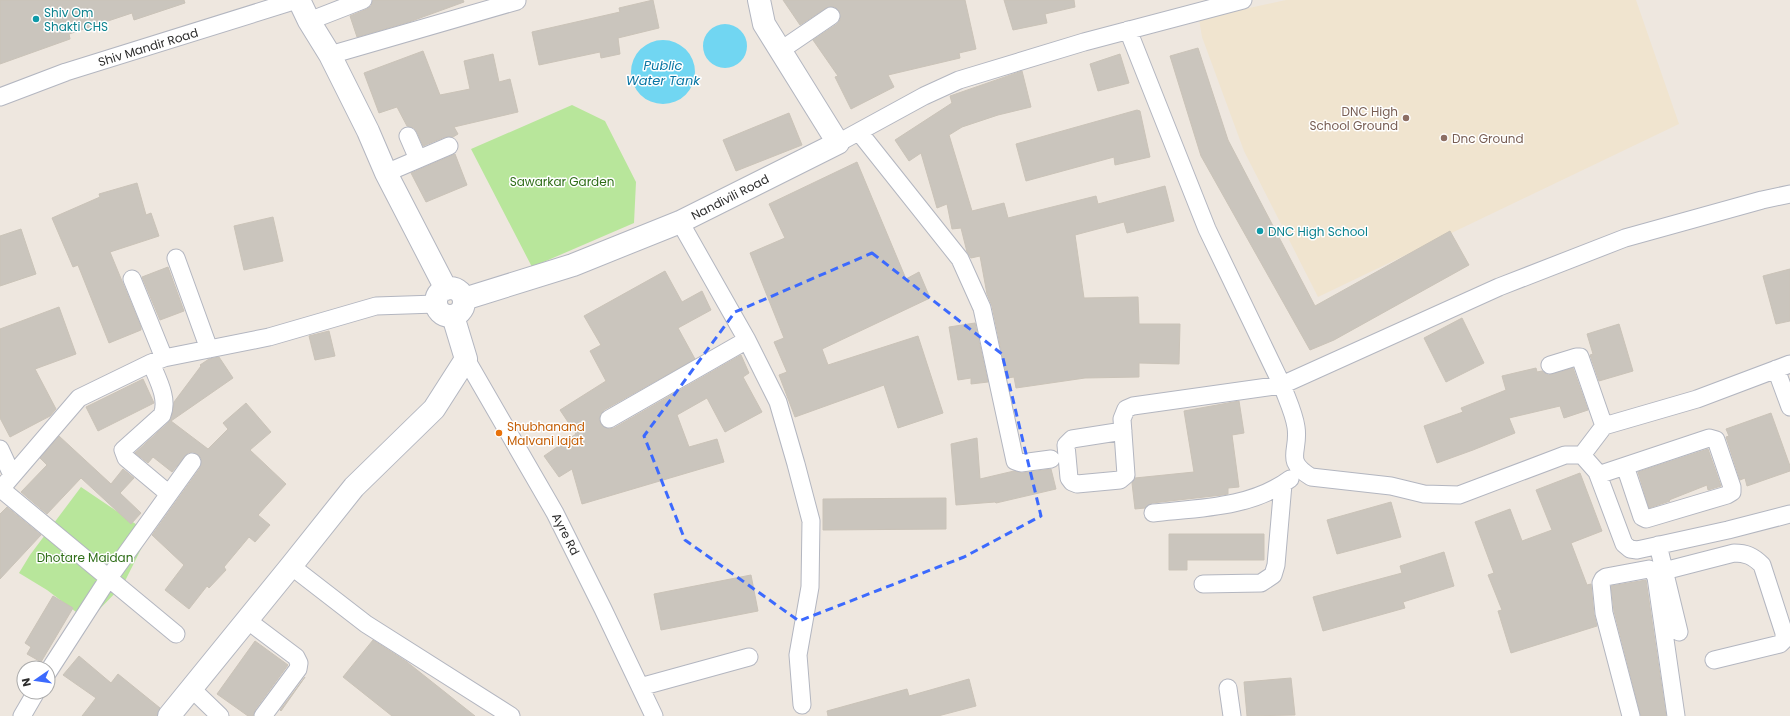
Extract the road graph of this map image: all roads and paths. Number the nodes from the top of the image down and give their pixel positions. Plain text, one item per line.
1 (298, 0) edge
2 (363, 0) edge
3 (759, 0) edge
4 (1243, 0) edge
5 (517, 1) edge
6 (831, 16) dead end
7 (309, 21) junction
8 (1128, 30) junction
9 (781, 50) junction
10 (330, 55) junction
11 (0, 98) edge
12 (859, 132) junction
13 (408, 136) dead end
14 (838, 143) junction
15 (449, 146) dead end
16 (418, 159) junction
17 (386, 173) junction
18 (1790, 194) edge
19 (680, 222) junction
20 (176, 258) dead end
21 (132, 279) dead end
22 (450, 302) junction
23 (747, 340) junction
24 (209, 349) junction
25 (466, 359) junction
26 (157, 360) junction
27 (1550, 365) dead end
28 (1783, 367) edge
29 (1282, 385) junction
30 (1787, 388) edge
31 (1790, 407) edge
32 (609, 419) dead end
33 (1604, 426) junction
34 (1123, 432) dead end
35 (0, 449) edge
36 (1582, 455) junction
37 (1051, 459) dead end
38 (192, 462) dead end
39 (1625, 466) junction
40 (1301, 470) junction
41 (12, 475) junction
42 (1598, 475) junction
43 (1283, 484) junction
44 (0, 490) edge
45 (169, 494) junction
46 (1641, 511) junction
47 (1153, 513) dead end
48 (1790, 514) edge
49 (1615, 521) junction
50 (1728, 530) junction
51 (1658, 545) junction
52 (1637, 550) junction
53 (1734, 553) junction
54 (291, 566) junction
55 (1640, 571) junction
56 (1664, 571) junction
57 (108, 579) junction
58 (1202, 584) dead end
59 (248, 620) junction
60 (1679, 632) dead end
61 (176, 634) dead end
62 (749, 657) dead end
63 (56, 660) edge
64 (1714, 660) dead end
65 (640, 687) junction
66 (191, 688) junction
67 (1228, 688) dead end
68 (31, 700) edge
69 (802, 705) dead end
70 (22, 716) edge
71 (169, 716) edge
72 (220, 716) edge
73 (263, 716) edge
74 (511, 716) edge
75 (654, 716) edge
76 (1232, 716) edge
77 (1631, 716) edge
78 (1676, 716) edge

1 - 7 street
1 - 11 street, Shiv Mandir Road
2 - 7 street
3 - 9 street
4 - 8 street
5 - 10 street
6 - 9 street
7 - 10 street
8 - 12 street
8 - 29 street
9 - 14 street
10 - 17 street
12 - 14 street
12 - 37 street
13 - 16 street
14 - 19 street, Nandivili Road
15 - 16 street
16 - 17 street
17 - 22 street
18 - 29 street
19 - 22 street, Nandivili Road
19 - 23 street
20 - 24 street
21 - 26 street
22 - 24 street
22 - 25 street
23 - 32 street
23 - 69 street
24 - 26 street
25 - 54 street
25 - 65 street, Ayre Rd
26 - 41 street
26 - 45 street
27 - 33 street
28 - 30 street
28 - 33 street
29 - 34 street
29 - 40 street
30 - 31 street
33 - 36 street
35 - 41 street
36 - 40 street
36 - 42 street
38 - 45 street
39 - 42 street
39 - 46 street
39 - 46 street
40 - 43 street
41 - 44 street
42 - 49 street
43 - 47 street
43 - 58 street
44 - 57 street
45 - 57 street
46 - 49 street
48 - 50 street
49 - 52 street
50 - 51 street
50 - 53 street
51 - 52 street
51 - 56 street
52 - 55 street
53 - 56 street
53 - 64 street
54 - 59 street
54 - 74 street
55 - 77 street
55 - 78 street
56 - 60 street
57 - 61 street
57 - 63 street
59 - 66 street
59 - 73 street
62 - 65 street
65 - 75 street, Ayre Rd
66 - 71 street
66 - 72 street
67 - 76 street
68 - 70 street

